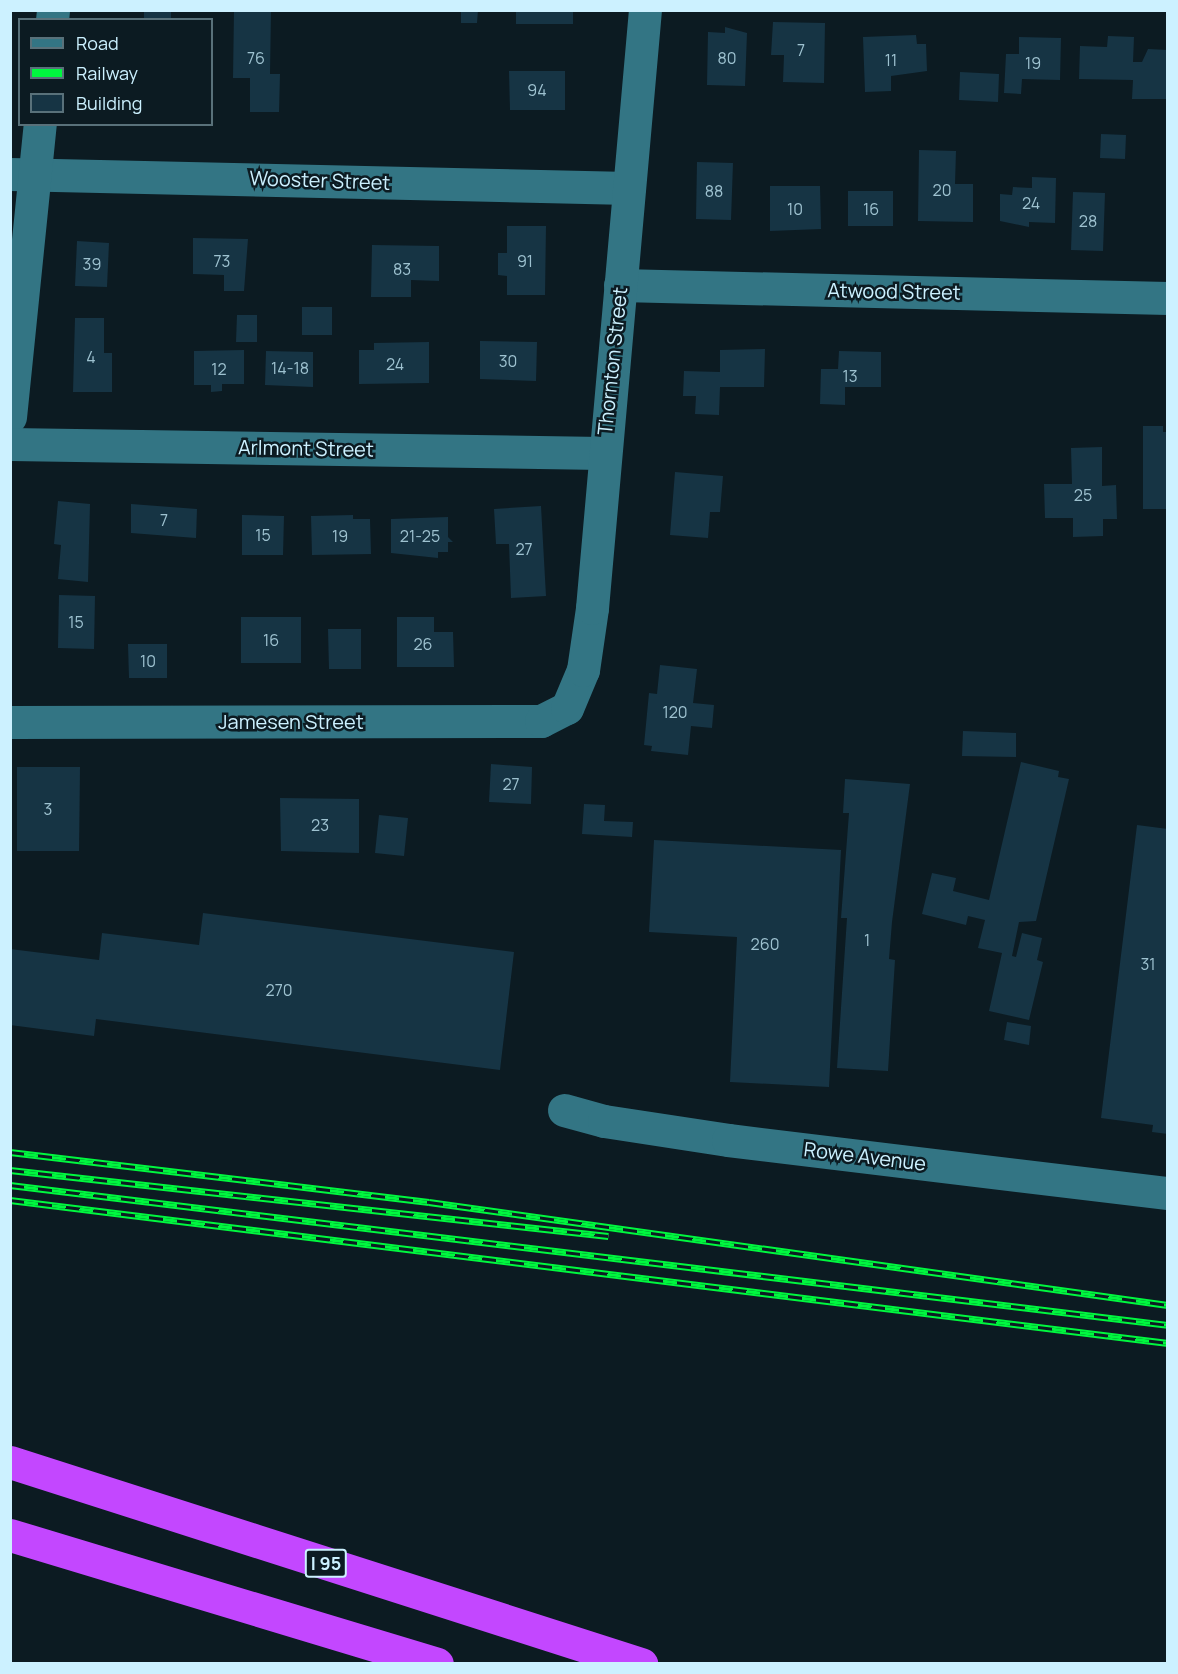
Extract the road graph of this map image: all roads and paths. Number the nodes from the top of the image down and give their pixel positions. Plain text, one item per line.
1 (645, 10) edge
2 (39, 126) edge
3 (23, 175) edge
4 (629, 188) junction
5 (620, 285) junction
6 (1167, 298) edge
7 (10, 417) edge
8 (10, 444) edge
9 (602, 453) junction
10 (567, 708) joint
11 (10, 722) edge
12 (564, 1110) dead end
13 (1167, 1193) edge
14 (10, 1462) edge
15 (10, 1535) edge
16 (437, 1664) edge
17 (641, 1664) edge

1 - 4 street, Thornton Street
2 - 3 street
3 - 4 street, Wooster Street
3 - 7 street
4 - 5 street, Thornton Street
5 - 6 street, Atwood Street
5 - 9 street, Thornton Street
8 - 9 street, Arlmont Street
9 - 10 street, Thornton Street
10 - 11 street, Jamesen Street
12 - 13 street, Rowe Avenue
14 - 17 highway, I 95
15 - 16 highway

